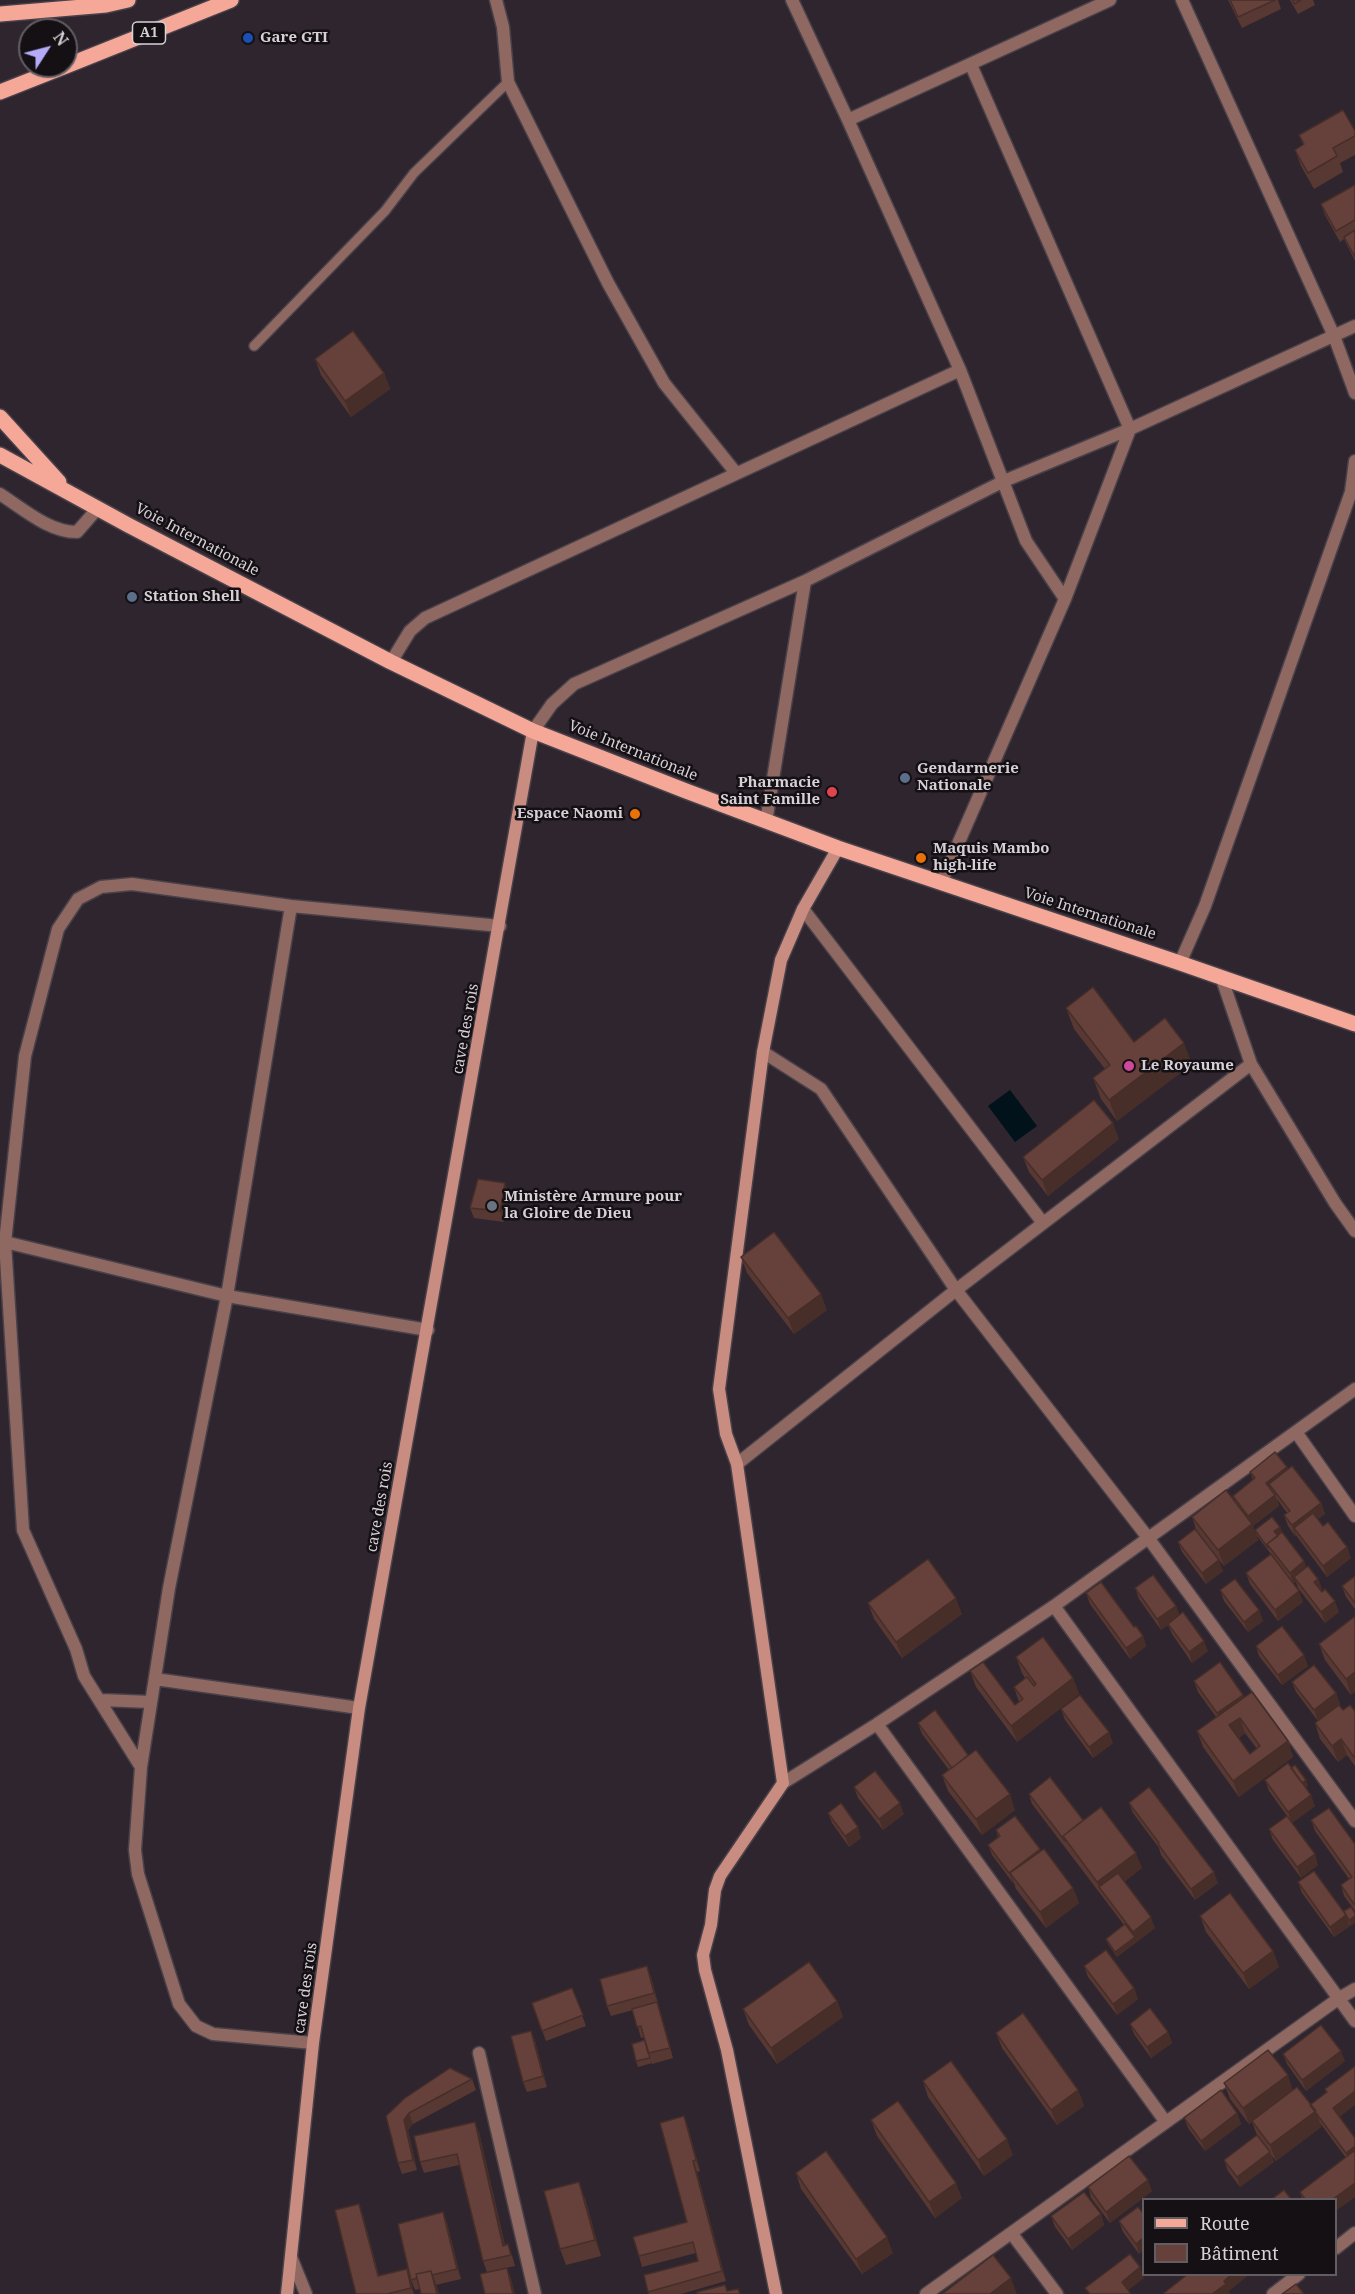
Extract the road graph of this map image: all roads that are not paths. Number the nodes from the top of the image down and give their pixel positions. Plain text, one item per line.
1 (128, 0) edge
2 (231, 0) edge
3 (496, 0) edge
4 (792, 0) edge
5 (1110, 0) edge
6 (1182, 0) edge
7 (102, 2) edge
8 (0, 14) edge
9 (78, 61) edge
10 (971, 65) junction
11 (36, 78) edge
12 (508, 82) junction
13 (0, 92) edge
14 (848, 120) junction
15 (1355, 326) edge
16 (1334, 336) junction
17 (254, 346) dead end
18 (960, 370) junction
19 (1355, 393) edge
20 (0, 417) edge
21 (1130, 429) junction
22 (0, 455) edge
23 (1355, 461) edge
24 (736, 473) junction
25 (1004, 481) junction
26 (64, 489) junction
27 (0, 494) edge
28 (98, 508) junction
29 (805, 581) junction
30 (1065, 599) junction
31 (391, 662) junction
32 (533, 731) junction
33 (766, 822) junction
34 (838, 848) junction
35 (941, 883) junction
36 (291, 906) junction
37 (803, 909) junction
38 (500, 926) junction
39 (1180, 963) junction
40 (1222, 979) junction
41 (1355, 1024) edge
42 (763, 1053) junction
43 (1251, 1064) junction
44 (1042, 1223) junction
45 (1355, 1231) edge
46 (5, 1242) junction
47 (956, 1290) junction
48 (227, 1296) junction
49 (428, 1330) junction
50 (1355, 1389) edge
51 (1296, 1432) junction
52 (737, 1464) junction
53 (1355, 1516) edge
54 (1149, 1539) junction
55 (1054, 1606) junction
56 (155, 1679) junction
57 (101, 1700) junction
58 (151, 1702) junction
59 (359, 1708) junction
60 (877, 1724) junction
61 (141, 1767) junction
62 (783, 1783) junction
63 (1355, 1821) edge
64 (1355, 1989) edge
65 (1338, 1999) junction
66 (1355, 2021) edge
67 (313, 2043) junction
68 (479, 2053) dead end
69 (1165, 2121) junction
70 (1012, 2234) junction
71 (1355, 2234) edge
72 (1337, 2247) edge
73 (291, 2257) junction
74 (1296, 2276) edge
75 (287, 2294) edge
76 (306, 2294) edge
77 (535, 2294) edge
78 (776, 2294) edge
79 (926, 2294) edge
80 (1057, 2294) edge
81 (1273, 2294) edge

1 - 7 main road
2 - 9 main road, A1
3 - 12 street
4 - 14 street
5 - 10 street
6 - 16 street
7 - 8 main road
10 - 14 street
10 - 21 street
11 - 13 main road, A1
12 - 17 lane
12 - 24 street
14 - 18 street
15 - 16 street
16 - 19 street
16 - 21 street
18 - 24 street
18 - 25 street
20 - 26 main road
21 - 25 street
21 - 30 street
22 - 26 main road, Voie Internationale
23 - 39 street
24 - 31 street
25 - 29 street
25 - 30 street
26 - 28 main road, Voie Internationale
27 - 28 street
28 - 31 main road, Voie Internationale
29 - 32 street
29 - 33 street
30 - 35 street
31 - 32 main road, Voie Internationale
32 - 33 main road, Voie Internationale
32 - 38 street, cave des rois
33 - 34 main road, Voie Internationale
34 - 35 main road, Voie Internationale
34 - 37 street
35 - 39 main road, Voie Internationale
36 - 38 street
36 - 46 street
36 - 48 street
37 - 42 street
37 - 44 street
38 - 49 street, cave des rois
39 - 40 main road, Voie Internationale
40 - 41 main road, Voie Internationale
40 - 43 street
42 - 47 street
42 - 52 street
43 - 44 street
43 - 45 street
44 - 47 street
46 - 48 street
46 - 57 street
47 - 52 street
47 - 54 street
48 - 49 street
48 - 56 street
49 - 59 street, cave des rois
50 - 51 street
51 - 53 street
51 - 54 street
52 - 62 street
54 - 55 street
54 - 63 street
55 - 60 street
55 - 65 street
56 - 58 street
56 - 59 street
57 - 58 street
57 - 61 street
58 - 61 street
59 - 67 street, cave des rois
60 - 62 street
60 - 69 street
61 - 67 street
62 - 78 street
64 - 65 street
65 - 66 street
65 - 69 street
67 - 73 street, cave des rois
68 - 77 street
69 - 70 street
70 - 79 street
70 - 80 street
71 - 72 street
73 - 75 street, cave des rois
73 - 76 street
74 - 81 street

